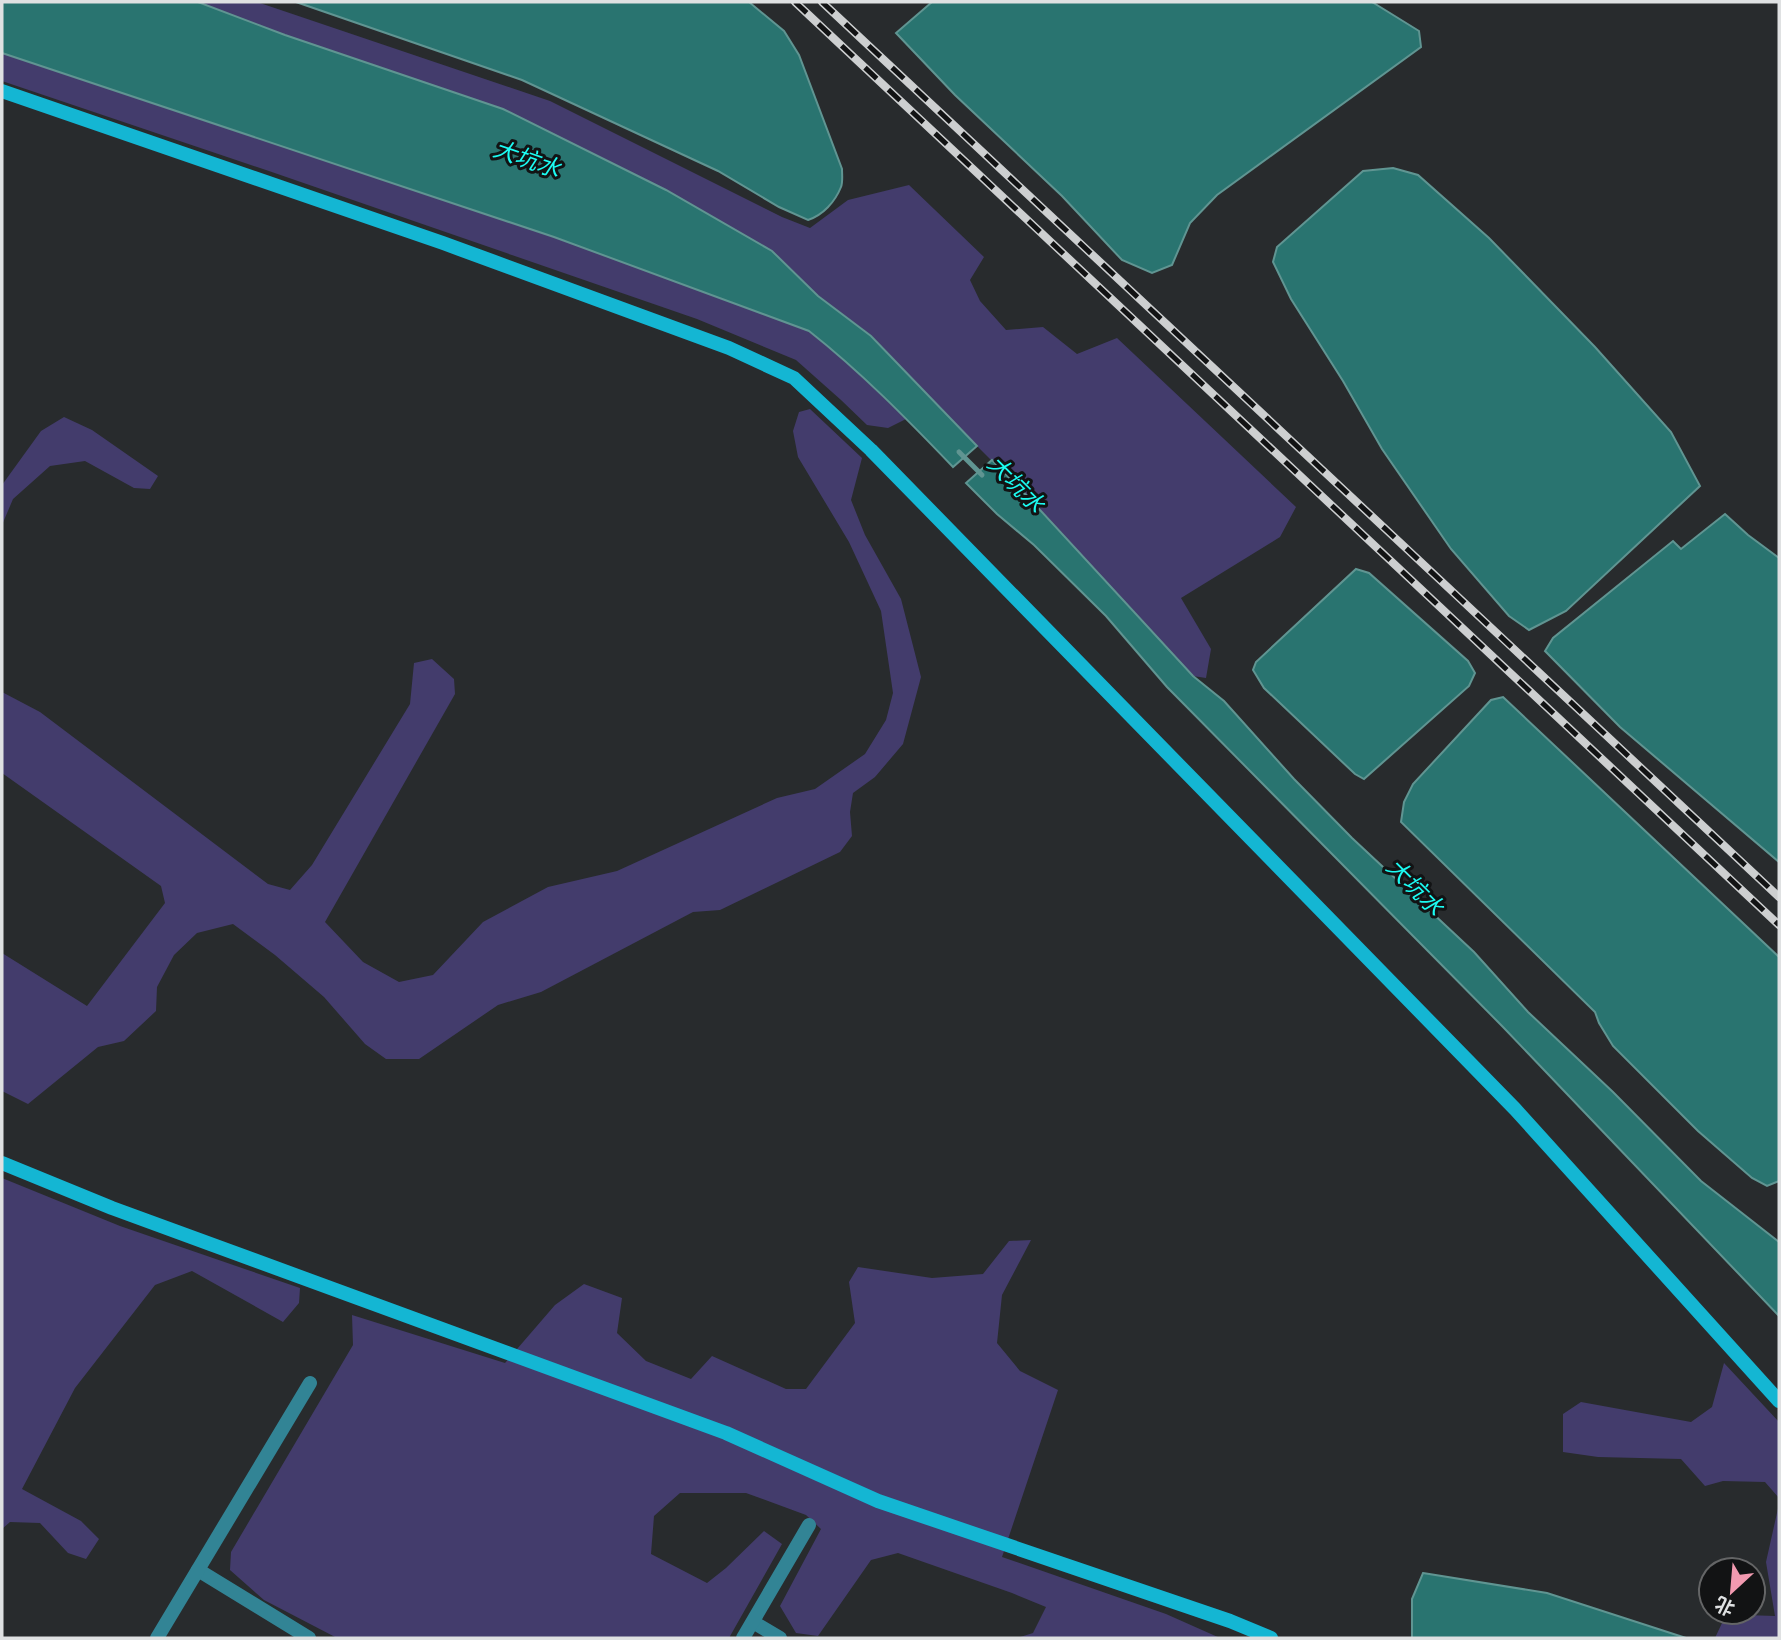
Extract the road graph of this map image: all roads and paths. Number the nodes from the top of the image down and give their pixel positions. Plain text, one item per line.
1 (2, 91) edge
2 (2, 1163) edge
3 (310, 1383) dead end
4 (1779, 1401) edge
5 (809, 1525) dead end
6 (198, 1570) junction
7 (753, 1622) junction
8 (157, 1638) edge
9 (309, 1638) edge
10 (743, 1638) edge
11 (780, 1638) edge
12 (1271, 1638) edge

1 - 4 street
2 - 12 street
3 - 6 street
5 - 7 street
6 - 8 street
6 - 9 street
7 - 10 street
7 - 11 street

